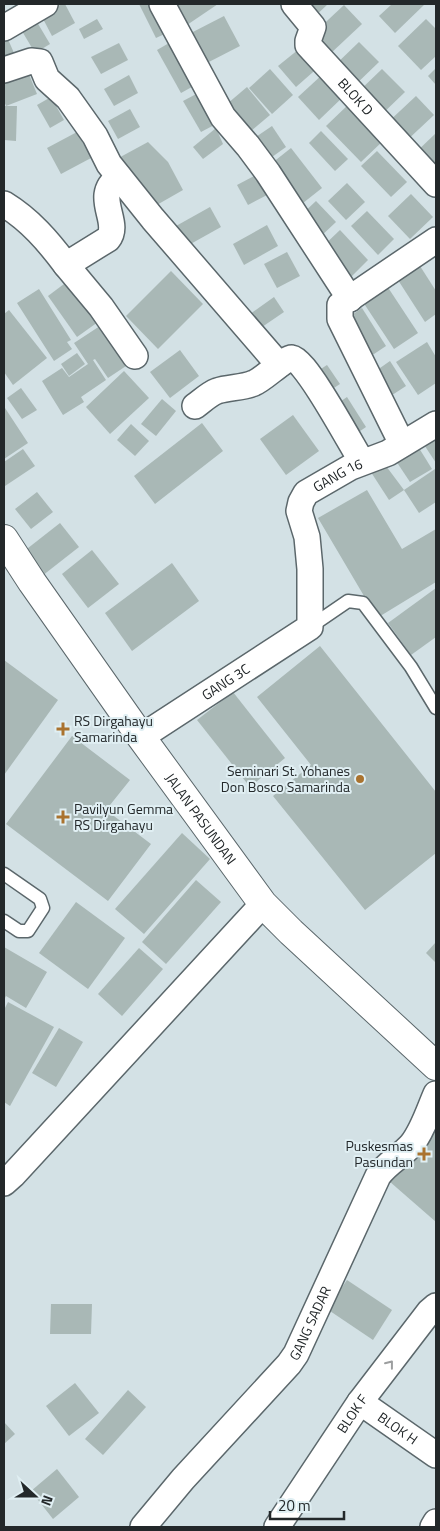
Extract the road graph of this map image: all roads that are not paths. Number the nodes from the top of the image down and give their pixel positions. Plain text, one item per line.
1 (45, 4) edge
2 (162, 4) edge
3 (294, 4) edge
4 (4, 28) edge
5 (4, 70) edge
6 (119, 177) junction
7 (436, 184) edge
8 (4, 204) edge
9 (436, 240) edge
10 (66, 265) junction
11 (345, 309) junction
12 (135, 356) dead end
13 (279, 365) junction
14 (195, 406) dead end
15 (436, 424) edge
16 (402, 444) junction
17 (362, 462) junction
18 (4, 539) edge
19 (310, 627) junction
20 (436, 708) edge
21 (142, 737) junction
22 (4, 874) edge
23 (263, 904) junction
24 (4, 921) edge
25 (436, 1066) edge
26 (436, 1094) edge
27 (4, 1183) edge
28 (436, 1306) edge
29 (360, 1402) junction
30 (436, 1455) edge
31 (436, 1522) edge
32 (143, 1527) edge
33 (277, 1527) edge
34 (433, 1527) edge

1 - 4 street
2 - 11 street
3 - 7 street, BLOK D
5 - 6 street
6 - 10 street
6 - 13 street
8 - 10 street
9 - 11 street
10 - 12 street
11 - 16 street
13 - 14 street
13 - 17 street
15 - 16 street, GANG 16
16 - 17 street, GANG 16
17 - 19 street, GANG 16
18 - 21 street, JALAN PASUNDAN
19 - 20 lane
19 - 21 street, GANG 3C
21 - 23 street, JALAN PASUNDAN
22 - 24 lane
23 - 25 street, JALAN PASUNDAN
23 - 27 street
26 - 32 street, GANG SADAR
29 -> 28 street, BLOK F
29 - 30 street, BLOK H
29 - 33 street, BLOK F
31 - 34 street

